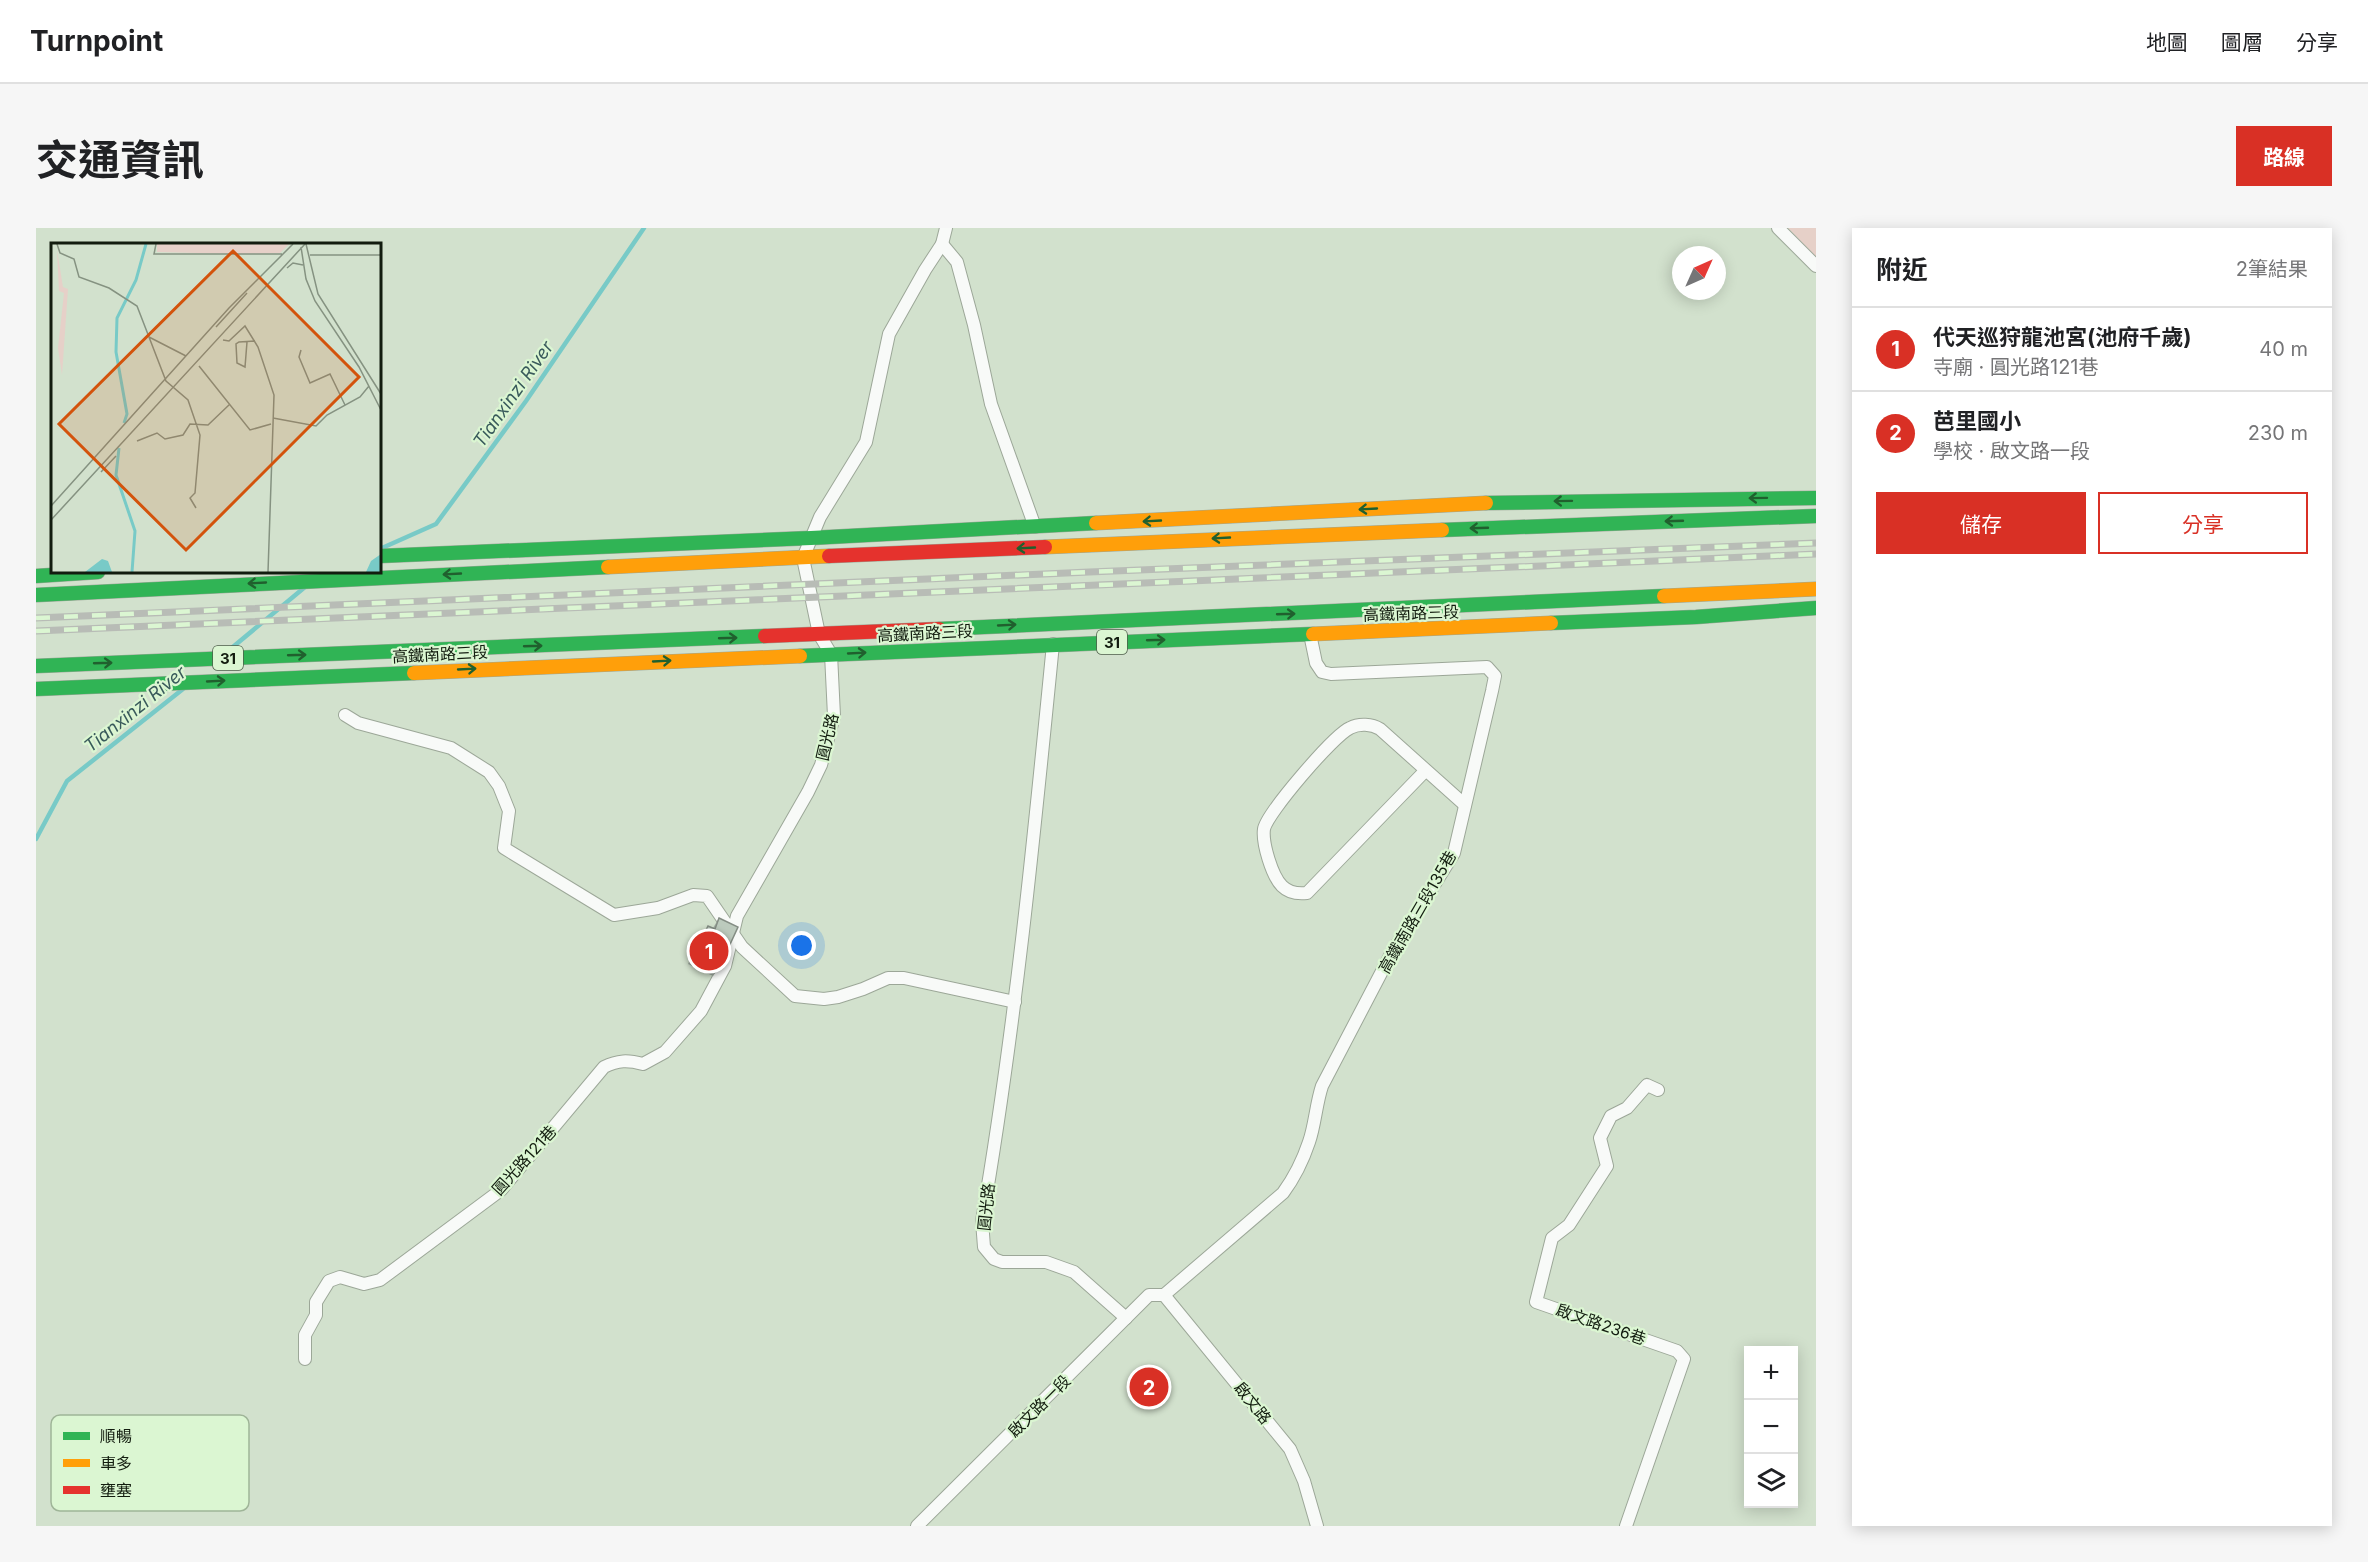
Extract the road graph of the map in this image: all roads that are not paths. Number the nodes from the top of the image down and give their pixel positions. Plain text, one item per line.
1 (946, 228) edge
2 (1778, 228) edge
3 (942, 244) junction
4 (1816, 266) edge
5 (1816, 498) edge
6 (1816, 516) edge
7 (1188, 520) junction
8 (1035, 527) junction
9 (1297, 535) junction
10 (811, 538) junction
11 (381, 556) edge
12 (803, 558) junction
13 (82, 573) edge
14 (36, 576) edge
15 (36, 584) edge
16 (1816, 589) edge
17 (127, 590) junction
18 (36, 595) edge
19 (1816, 608) edge
20 (1226, 616) junction
21 (819, 634) junction
22 (1310, 634) junction
23 (1053, 644) junction
24 (831, 654) junction
25 (40, 665) edge
26 (36, 688) edge
27 (345, 715) dead end
28 (1426, 770) junction
29 (1465, 805) junction
30 (734, 934) junction
31 (1015, 1002) junction
32 (1658, 1090) dead end
33 (1164, 1295) junction
34 (1126, 1318) junction
35 (305, 1359) dead end
36 (917, 1526) edge
37 (1317, 1526) edge
38 (1626, 1526) edge

1 - 3 street
2 - 4 street
3 - 8 street
3 - 10 street
5 -> 7 main road
6 -> 9 main road
7 -> 8 main road
7 - 9 main road
8 - 10 main road
9 -> 12 main road
10 - 11 main road
10 - 12 street
12 -> 17 main road
12 - 21 street, 圓光路
13 - 14 main road
15 - 17 main road
20 -> 16 main road, 高鐵南路三段 / 31
17 - 18 main road
19 - 22 main road, 高鐵南路三段 / 31
21 -> 20 main road, 高鐵南路三段 / 31
20 - 22 main road
21 - 24 street, 圓光路
25 -> 21 main road, 高鐵南路三段 / 31
23 -> 22 main road, 高鐵南路三段 / 31
22 - 29 street, 高鐵南路三段135巷
24 -> 23 main road, 高鐵南路三段 / 31
23 - 31 street, 圓光路
26 -> 24 main road, 高鐵南路三段 / 31
24 - 30 street, 圓光路
27 - 30 street
28 - 28 street
28 - 29 street
29 - 33 street, 高鐵南路三段135巷
30 - 31 street
30 - 35 street, 圓光路121巷
31 - 34 street, 圓光路
32 - 38 street, 啟文路236巷
33 - 34 street, 啟文路一段
33 - 37 street, 啟文路
34 - 36 street, 啟文路一段

